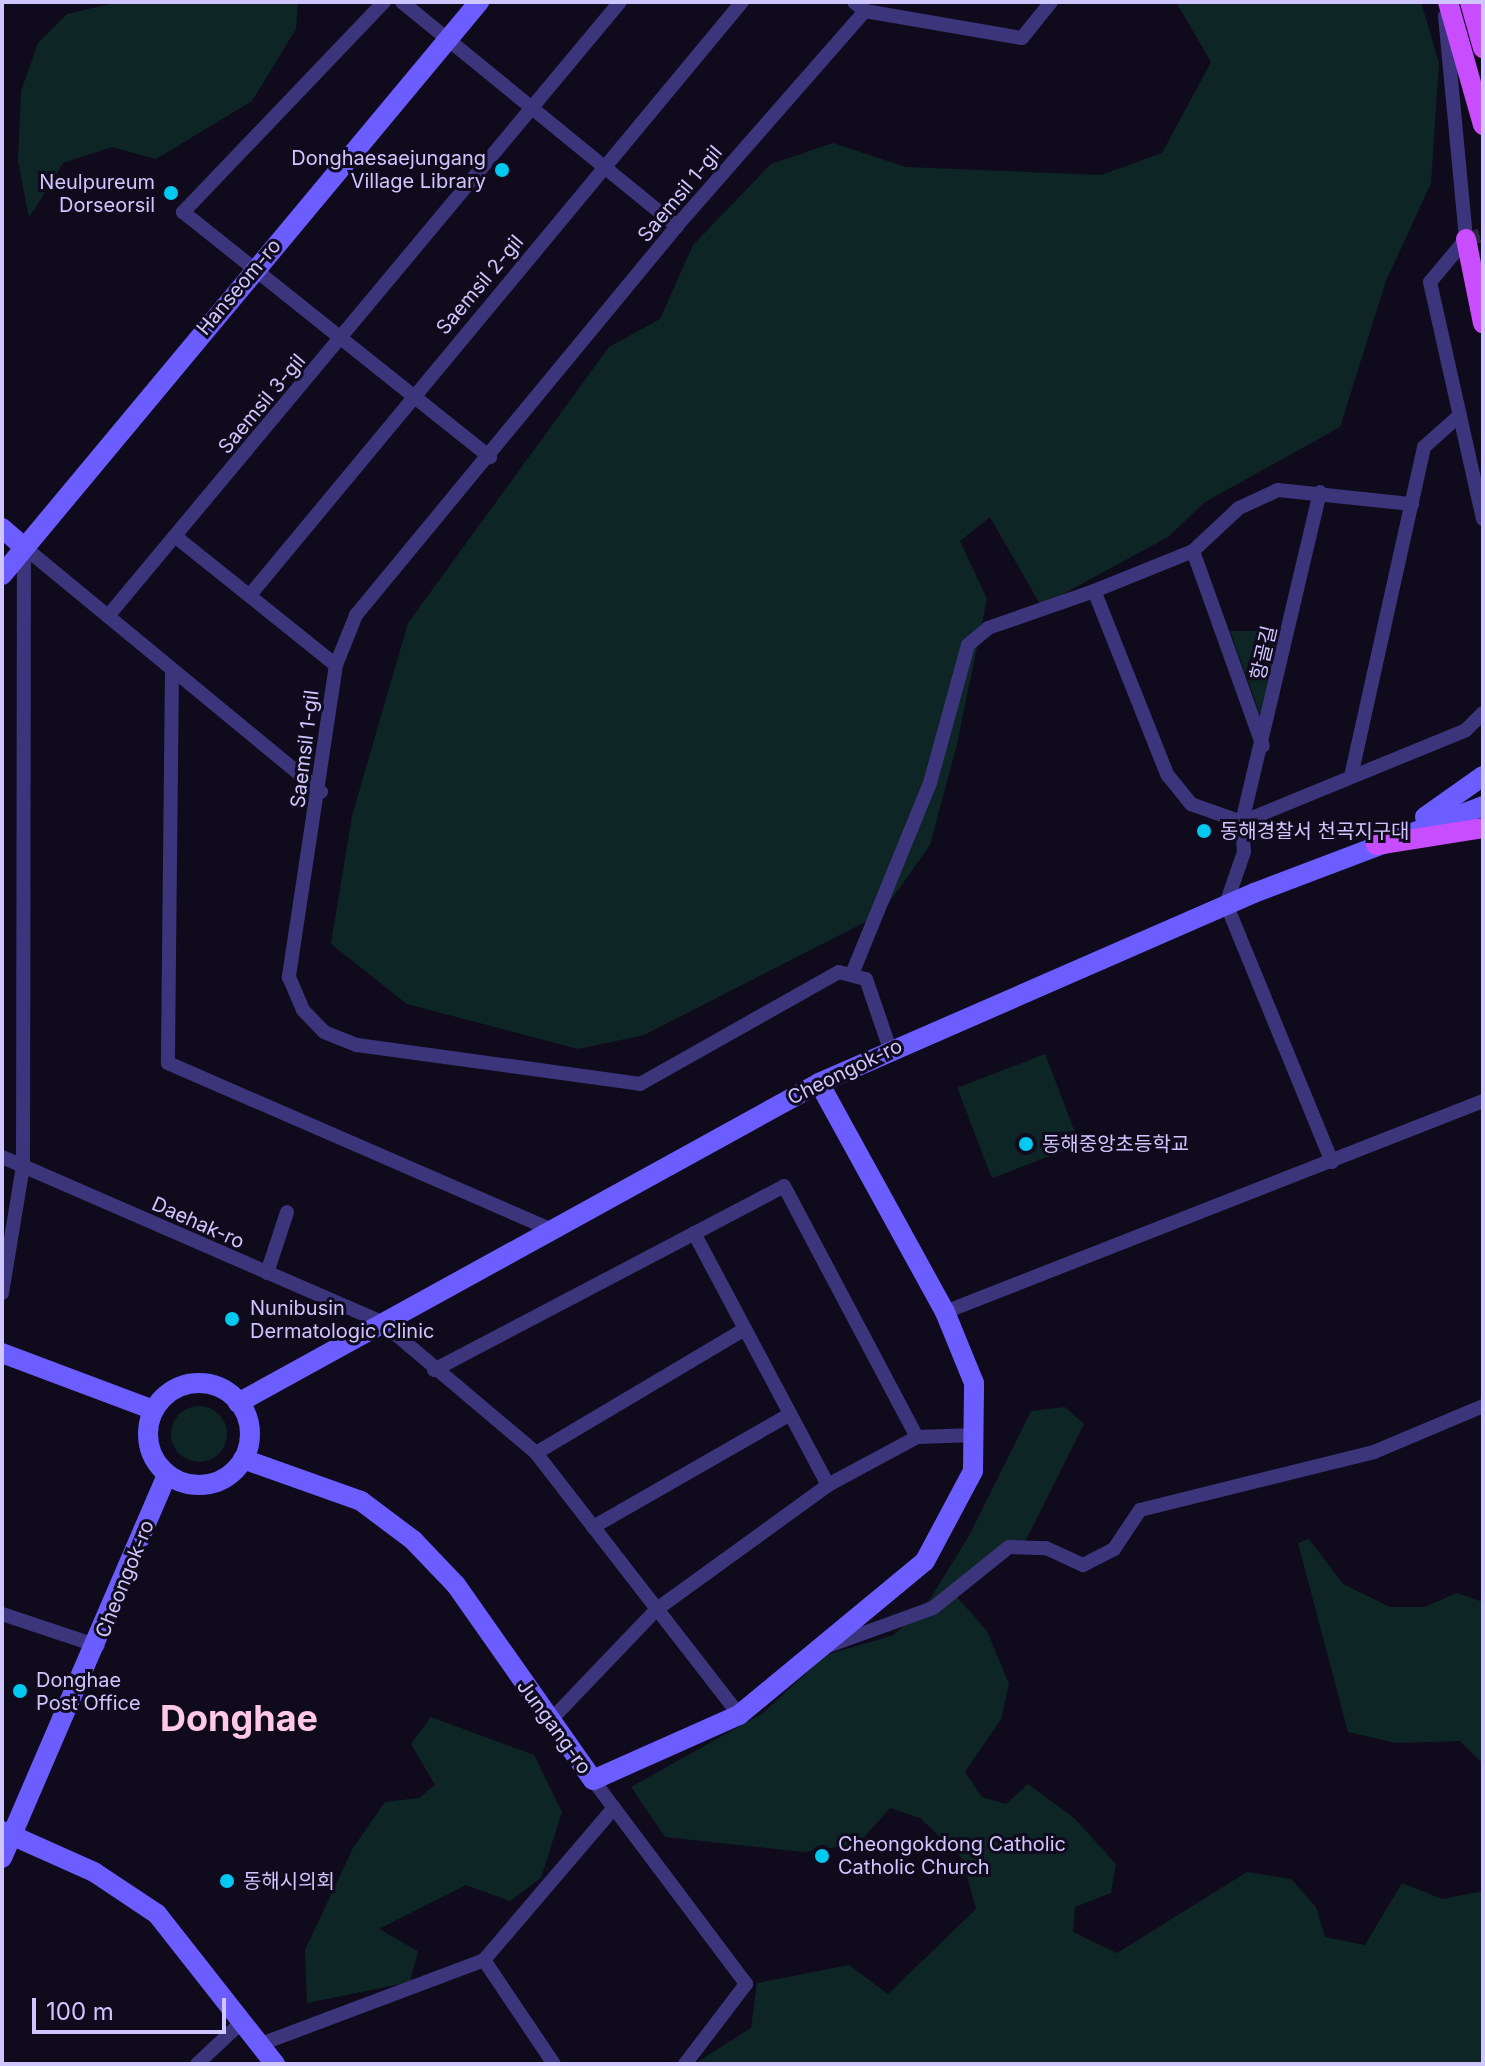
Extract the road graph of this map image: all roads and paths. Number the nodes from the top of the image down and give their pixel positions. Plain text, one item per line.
1 (384, 2) edge
2 (402, 2) edge
3 (479, 2) edge
4 (620, 2) edge
5 (742, 2) edge
6 (1051, 2) edge
7 (1446, 2) edge
8 (1470, 2) edge
9 (860, 6) edge
10 (447, 40) junction
11 (1483, 48) edge
12 (532, 106) junction
13 (1483, 125) edge
14 (606, 168) junction
15 (677, 226) junction
16 (1466, 239) junction
17 (257, 266) junction
18 (1483, 323) edge
19 (346, 336) junction
20 (413, 395) junction
21 (1460, 415) junction
22 (490, 457) junction
23 (1320, 492) junction
24 (1412, 504) junction
25 (1483, 519) edge
26 (2, 528) edge
27 (176, 537) junction
28 (24, 547) junction
29 (1193, 551) junction
30 (2, 575) edge
31 (1094, 591) junction
32 (250, 595) junction
33 (108, 616) junction
34 (336, 665) junction
35 (172, 670) junction
36 (1483, 713) edge
37 (1263, 747) junction
38 (1352, 772) junction
39 (1483, 776) edge
40 (321, 792) junction
41 (1483, 806) edge
42 (1242, 822) junction
43 (1483, 828) edge
44 (1376, 845) junction
45 (1226, 904) junction
46 (852, 974) junction
47 (890, 1049) junction
48 (819, 1083) junction
49 (1483, 1101) edge
50 (2, 1157) edge
51 (1332, 1162) junction
52 (23, 1166) junction
53 (287, 1212) dead end
54 (546, 1227) junction
55 (694, 1233) junction
56 (267, 1273) junction
57 (2, 1293) edge
58 (945, 1312) junction
59 (380, 1321) junction
60 (745, 1329) junction
61 (2, 1353) edge
62 (434, 1370) junction
63 (238, 1403) junction
64 (1483, 1406) edge
65 (154, 1410) junction
66 (790, 1414) junction
67 (974, 1435) junction
68 (917, 1437) junction
69 (536, 1453) junction
70 (243, 1459) junction
71 (167, 1474) junction
72 (828, 1485) junction
73 (593, 1527) junction
74 (657, 1609) junction
75 (2, 1614) edge
76 (98, 1646) junction
77 (817, 1650) junction
78 (739, 1715) junction
79 (548, 1723) junction
80 (593, 1780) junction
81 (614, 1808) junction
82 (7, 1833) edge
83 (2, 1858) edge
84 (484, 1960) junction
85 (243, 2021) junction
86 (261, 2044) junction
87 (197, 2064) edge
88 (275, 2064) edge
89 (554, 2064) edge
90 (685, 2064) edge

1 - 17 street
2 - 10 street
3 - 10 street, Hanseom-ro
4 - 12 street, Saemsil 3-gil
5 - 14 street, Saemsil 2-gil
6 - 9 street
7 - 13 main road
7 - 16 street
8 - 11 main road
9 - 15 street, Saemsil 1-gil
10 - 12 street
10 - 17 street, Hanseom-ro
12 - 14 street
12 - 19 street, Saemsil 3-gil
14 - 15 street
14 - 20 street, Saemsil 2-gil
15 - 22 street, Saemsil 1-gil
16 - 18 main road
16 - 21 street
17 - 19 street
17 - 28 street, Hanseom-ro
19 - 20 street
19 - 27 street, Saemsil 3-gil
20 - 22 street
20 - 32 street, Saemsil 2-gil
21 - 24 street
21 - 25 street
22 - 34 street, Saemsil 1-gil
23 - 24 street
23 - 29 street
23 - 37 street, 항골길
24 - 38 street
26 - 28 street
27 - 32 street
27 - 33 street, Saemsil 3-gil
28 - 30 street, Hanseom-ro
28 - 33 street
28 - 52 street
29 - 31 street
29 - 37 street
31 - 42 street
31 - 46 street
32 - 34 street
33 - 35 street
34 - 40 street, Saemsil 1-gil
35 - 40 street
35 - 54 street
36 - 38 street
37 - 42 street, 항골길
38 - 42 street
39 - 44 street
40 - 46 street, Saemsil 1-gil
41 - 44 street, Cheongok-ro
42 - 45 street, 항골길
43 - 44 main road
44 - 45 street, Cheongok-ro
45 - 47 street, Cheongok-ro
45 - 51 street
46 - 47 street
47 - 48 street, Cheongok-ro
48 - 54 street, Cheongok-ro
48 - 58 street
49 - 51 street
50 - 52 street, Daehak-ro
51 - 58 street
52 - 56 street, Daehak-ro
52 - 57 street
53 - 56 street
54 - 59 street, Cheongok-ro
55 - 60 street
55 - 62 street
55 - 68 street
56 - 59 street, Daehak-ro
58 - 67 street
59 - 62 street, Daehak-ro
59 - 63 street, Cheongok-ro
60 - 66 street
60 - 69 street
61 - 65 street
62 - 69 street, Daehak-ro
63 - 65 street
63 - 70 street
64 - 77 street
65 - 71 street
66 - 72 street
66 - 73 street
67 - 68 street
67 - 77 street, Jungang-ro
68 - 72 street
69 - 73 street, Daehak-ro
70 - 71 street
70 - 79 street, Jungang-ro
71 - 76 street, Cheongok-ro
72 - 74 street
73 - 74 street, Daehak-ro
74 - 78 street, Daehak-ro
74 - 79 street
75 - 76 street
76 - 82 street, Cheongok-ro
77 - 78 street, Jungang-ro
78 - 80 street, Jungang-ro
79 - 80 street, Jungang-ro
80 - 81 street
81 - 84 street
81 - 90 street
82 - 83 street, Cheongok-ro
82 - 85 street
84 - 86 street
84 - 89 street
85 - 86 street
85 - 87 street
86 - 88 street

